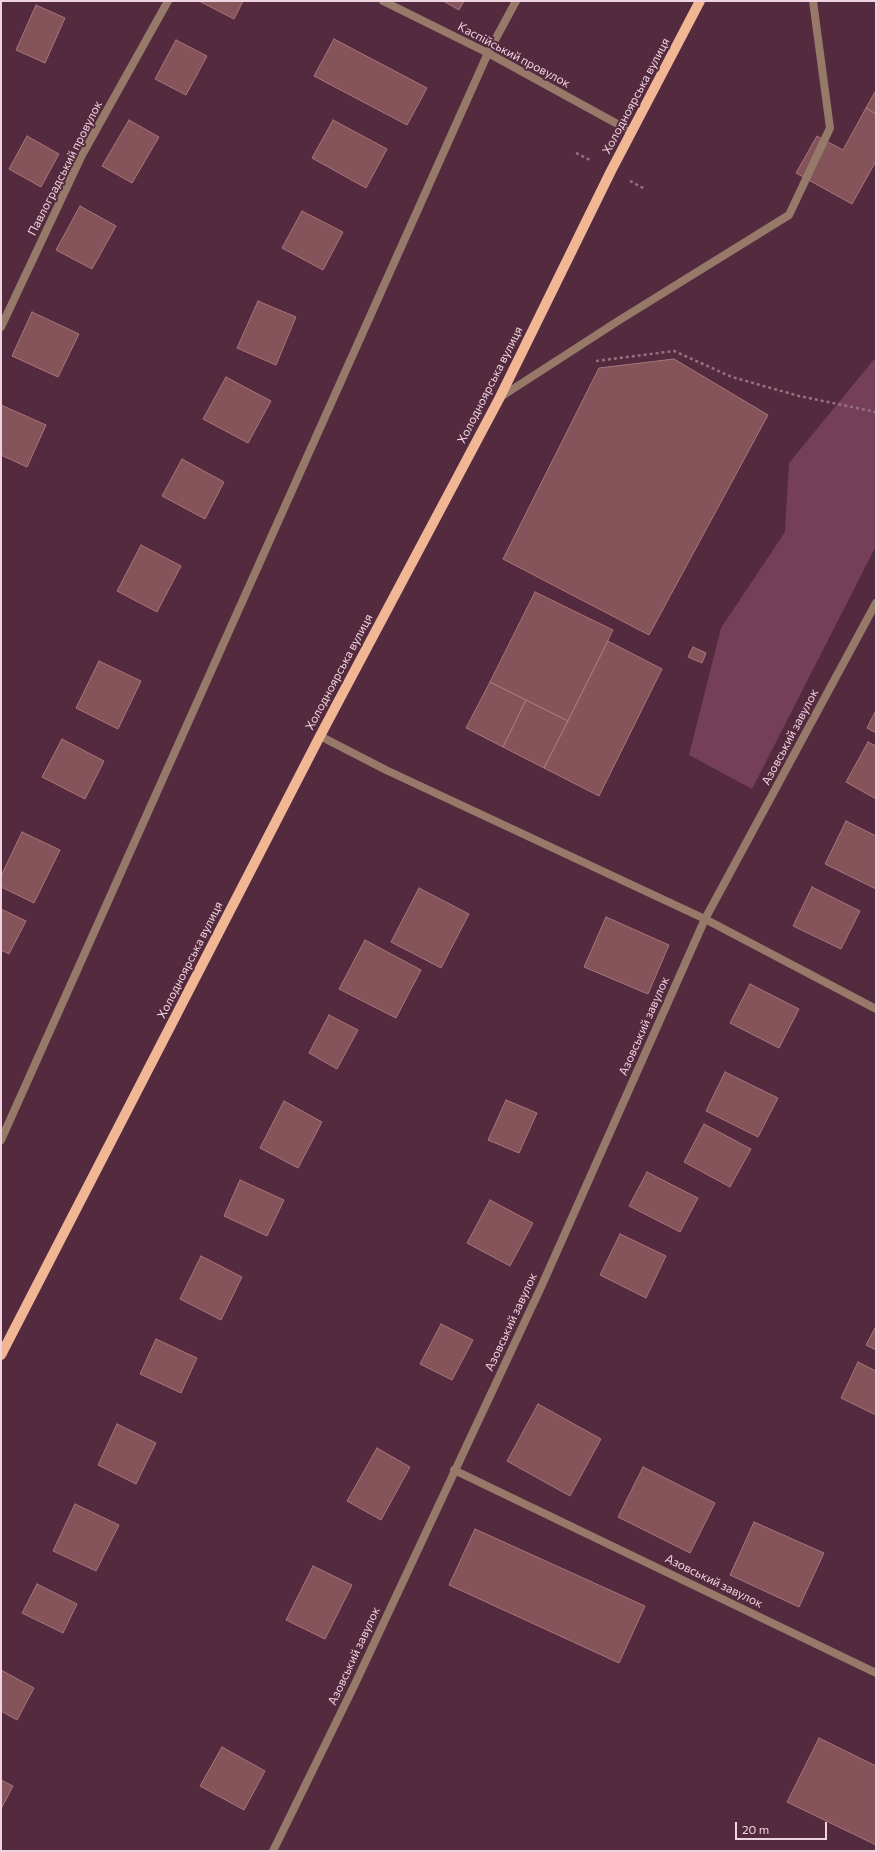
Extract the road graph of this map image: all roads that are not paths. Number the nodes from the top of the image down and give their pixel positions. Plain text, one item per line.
1 (168, 1) edge
2 (383, 1) edge
3 (516, 1) edge
4 (700, 1) edge
5 (813, 1) edge
6 (488, 54) junction
7 (632, 132) junction
8 (1, 327) edge
9 (498, 398) junction
10 (876, 604) edge
11 (320, 736) junction
12 (705, 919) junction
13 (876, 1009) edge
14 (1, 1140) edge
15 (1, 1356) edge
16 (454, 1470) junction
17 (876, 1673) edge
18 (273, 1851) edge

1 - 8 street, Павлоградський провулок
2 - 6 street, Каспійський провулок
3 - 6 street
4 - 7 main road, Холодноярська вулиця
5 - 9 street
6 - 7 street, Каспійський провулок
6 - 14 street
7 - 9 main road, Холодноярська вулиця
9 - 11 main road, Холодноярська вулиця
10 - 12 street, Азовський завулок
11 - 12 street
11 - 15 main road, Холодноярська вулиця
12 - 13 street
12 - 16 street, Азовський завулок
16 - 17 street, Азовський завулок
16 - 18 street, Азовський завулок

